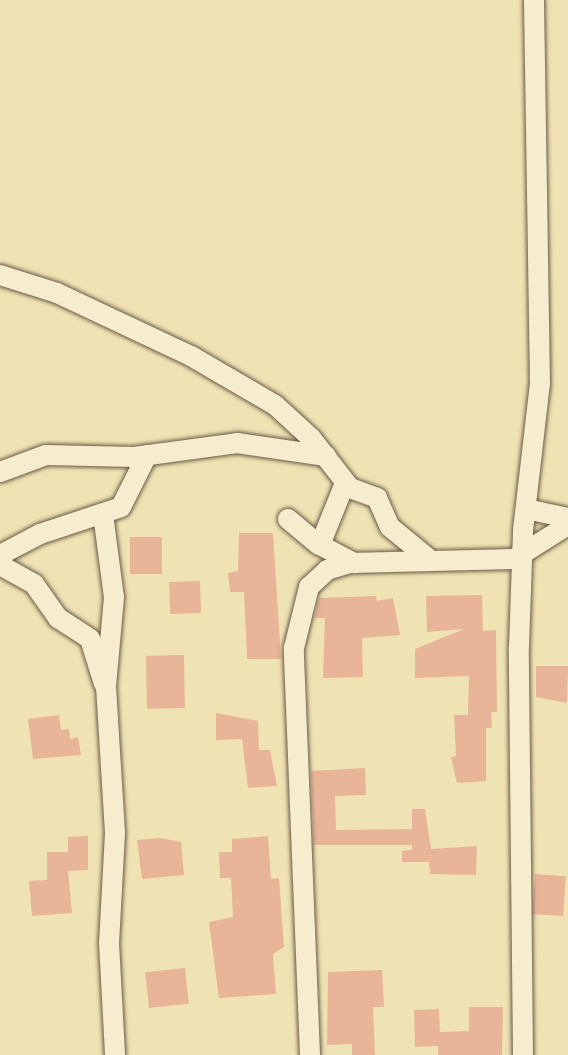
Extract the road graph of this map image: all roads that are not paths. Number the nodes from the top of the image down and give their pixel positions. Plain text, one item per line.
1 (534, 0) edge
2 (0, 275) edge
3 (147, 455) junction
4 (326, 456) junction
5 (0, 472) edge
6 (345, 483) junction
7 (526, 509) junction
8 (103, 514) junction
9 (568, 518) edge
10 (288, 519) dead end
11 (568, 525) edge
12 (320, 545) junction
13 (0, 555) edge
14 (522, 557) junction
15 (430, 560) junction
16 (354, 563) junction
17 (0, 565) edge
18 (106, 686) junction
19 (114, 1055) edge
20 (310, 1055) edge
21 (523, 1055) edge

1 - 7 street
2 - 4 street
3 - 4 street
3 - 5 street
3 - 8 street
4 - 6 street
6 - 12 street
6 - 15 street
7 - 9 street
7 - 14 street
8 - 13 street
8 - 18 street
10 - 12 street
11 - 14 street
12 - 16 street
14 - 15 street
14 - 21 street
15 - 16 street
16 - 20 street
17 - 18 street
18 - 19 street

